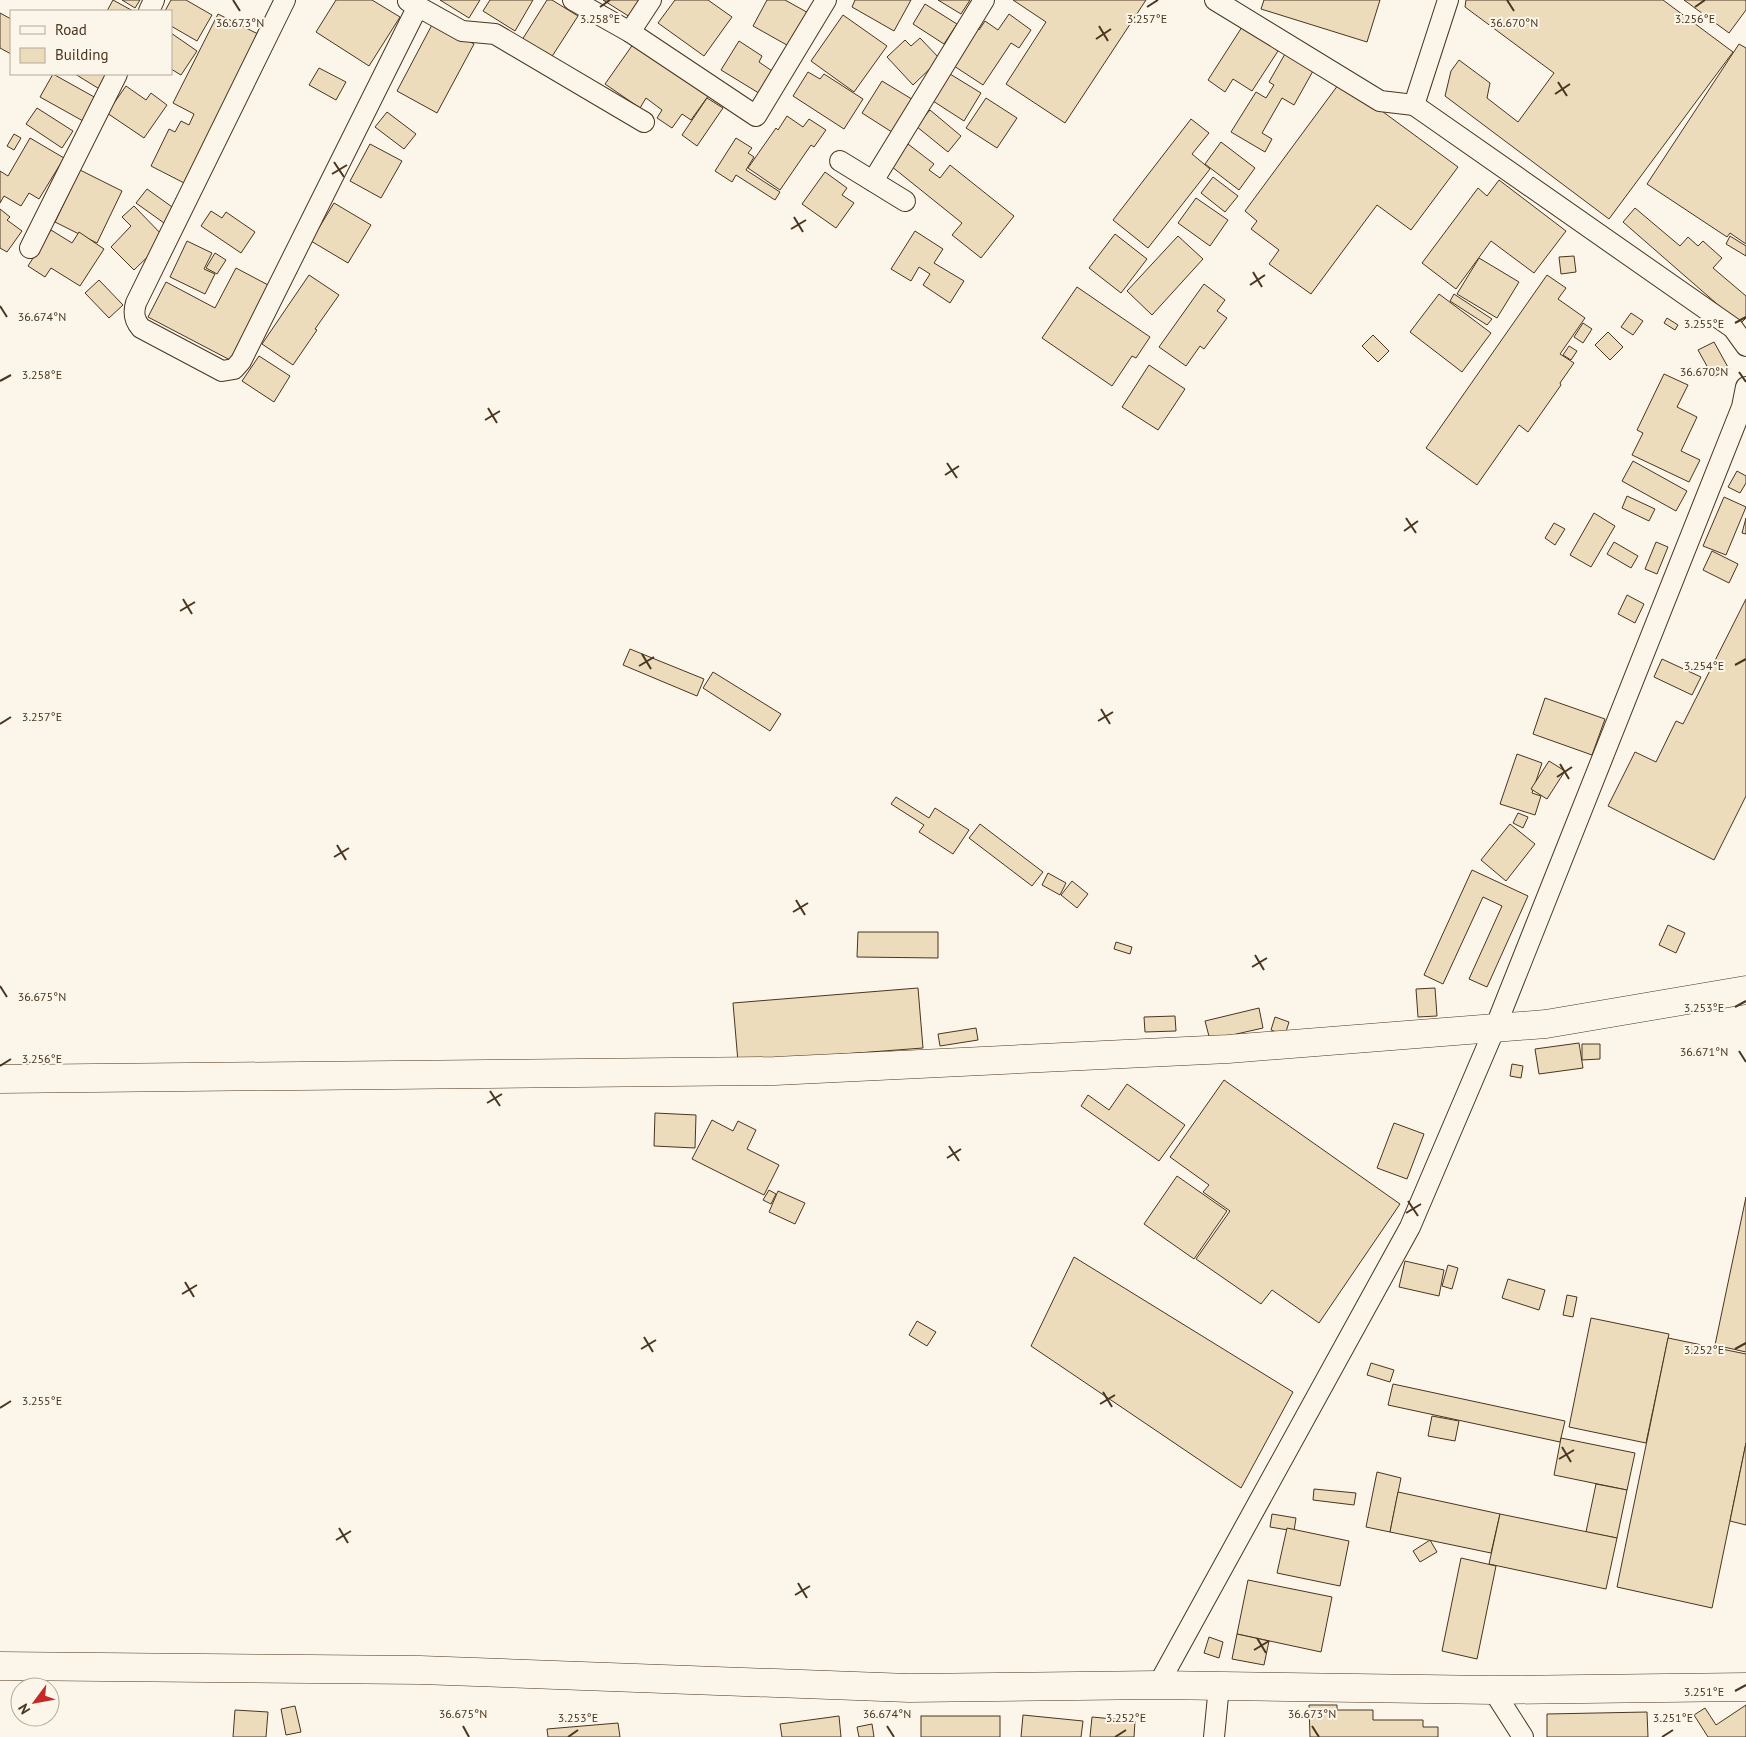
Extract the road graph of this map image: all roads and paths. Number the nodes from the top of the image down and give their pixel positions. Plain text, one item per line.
1 (285, 0) edge
2 (573, 0) edge
3 (651, 0) edge
4 (826, 0) edge
5 (984, 0) edge
6 (1215, 0) edge
7 (1448, 0) edge
8 (413, 3) edge
9 (630, 32) junction
10 (116, 75) edge
11 (1414, 105) junction
12 (644, 122) dead end
13 (840, 161) dead end
14 (873, 181) junction
15 (905, 201) dead end
16 (30, 248) dead end
17 (1746, 346) edge
18 (1746, 387) edge
19 (1746, 990) edge
20 (1495, 1028) junction
21 (0, 1079) edge
22 (0, 1666) edge
23 (1158, 1685) junction
24 (1219, 1686) junction
25 (1746, 1687) edge
26 (1493, 1690) junction
27 (1214, 1737) edge
28 (1523, 1737) edge

1 - 8 street
2 - 9 street
3 - 9 street
4 - 9 street
5 - 14 street
6 - 11 street
7 - 11 street
8 - 12 street
10 - 16 street
11 - 17 street
13 - 14 street
14 - 15 street
18 - 20 street
19 - 20 main road
20 - 21 main road
20 - 23 street
22 - 23 main road
23 - 24 main road
24 - 26 main road
24 - 27 street
25 - 26 main road
26 - 28 street

